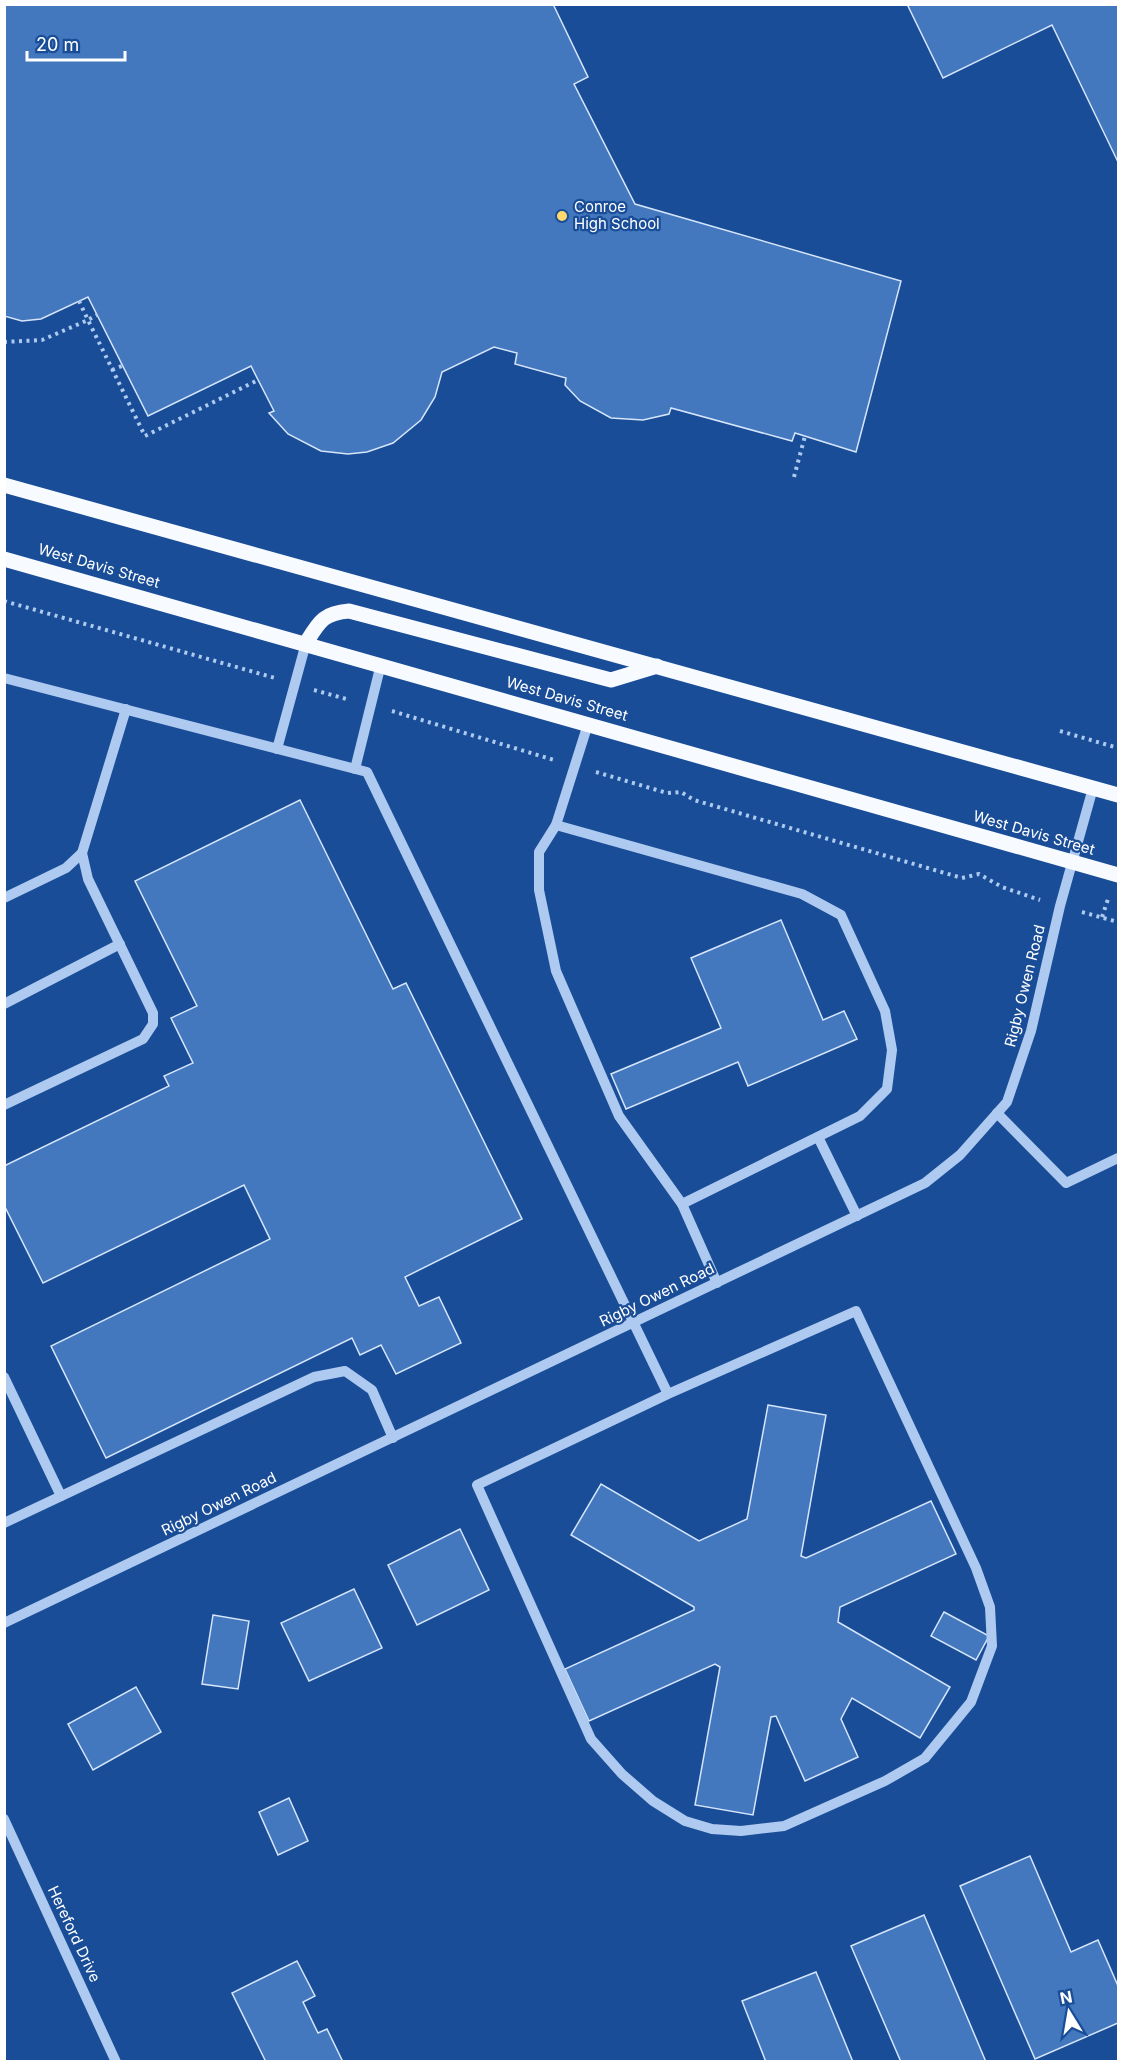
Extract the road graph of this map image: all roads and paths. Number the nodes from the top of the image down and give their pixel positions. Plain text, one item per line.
1 (79, 301) dead end
2 (97, 315) dead end
3 (88, 320) junction
4 (4, 342) edge
5 (122, 366) dead end
6 (112, 370) junction
7 (258, 380) dead end
8 (805, 436) dead end
9 (794, 477) dead end
10 (4, 485) edge
11 (4, 559) edge
12 (306, 643) junction
13 (381, 664) junction
14 (657, 666) junction
15 (4, 678) edge
16 (126, 709) junction
17 (588, 724) junction
18 (1060, 731) dead end
19 (1119, 748) edge
20 (277, 749) junction
21 (355, 769) junction
22 (1093, 789) junction
23 (1119, 795) edge
24 (556, 825) junction
25 (82, 853) junction
26 (1071, 863) junction
27 (1119, 875) edge
28 (4, 898) edge
29 (120, 944) junction
30 (4, 1004) edge
31 (4, 1105) edge
32 (998, 1113) junction
33 (818, 1137) junction
34 (1119, 1158) edge
35 (682, 1204) junction
36 (857, 1216) junction
37 (717, 1283) junction
38 (634, 1323) junction
39 (4, 1377) edge
40 (668, 1394) junction
41 (393, 1438) junction
42 (61, 1496) junction
43 (4, 1523) edge
44 (4, 1623) edge
45 (4, 1819) edge
46 (116, 2061) edge

1 - 3 path
2 - 3 path
3 - 4 path
3 - 6 path
5 - 6 path
6 - 7 path
8 - 9 path
10 - 14 main road
11 - 12 main road, West Davis Street
12 - 13 main road, West Davis Street
12 - 14 main road
12 - 20 street
13 - 17 main road, West Davis Street
13 - 21 street
14 - 22 main road
15 - 16 street
16 - 20 street
16 - 25 street
17 - 24 street
17 - 26 main road, West Davis Street
18 - 19 path
20 - 21 street
21 - 38 street
22 - 23 main road
22 - 26 street, Rigby Owen Road
24 - 33 street
24 - 35 street
25 - 28 street
25 - 29 street
26 - 27 main road, West Davis Street
26 - 32 street, Rigby Owen Road
29 - 30 street
29 - 31 street
32 - 34 street
32 - 36 street, Rigby Owen Road
33 - 35 street
33 - 36 street
35 - 37 street
36 - 37 street, Rigby Owen Road
37 - 38 street, Rigby Owen Road
38 - 40 street
38 - 41 street, Rigby Owen Road
39 - 42 street
40 - 40 street
41 - 42 street
41 - 44 street, Rigby Owen Road
42 - 43 street
45 - 46 street, Hereford Drive

